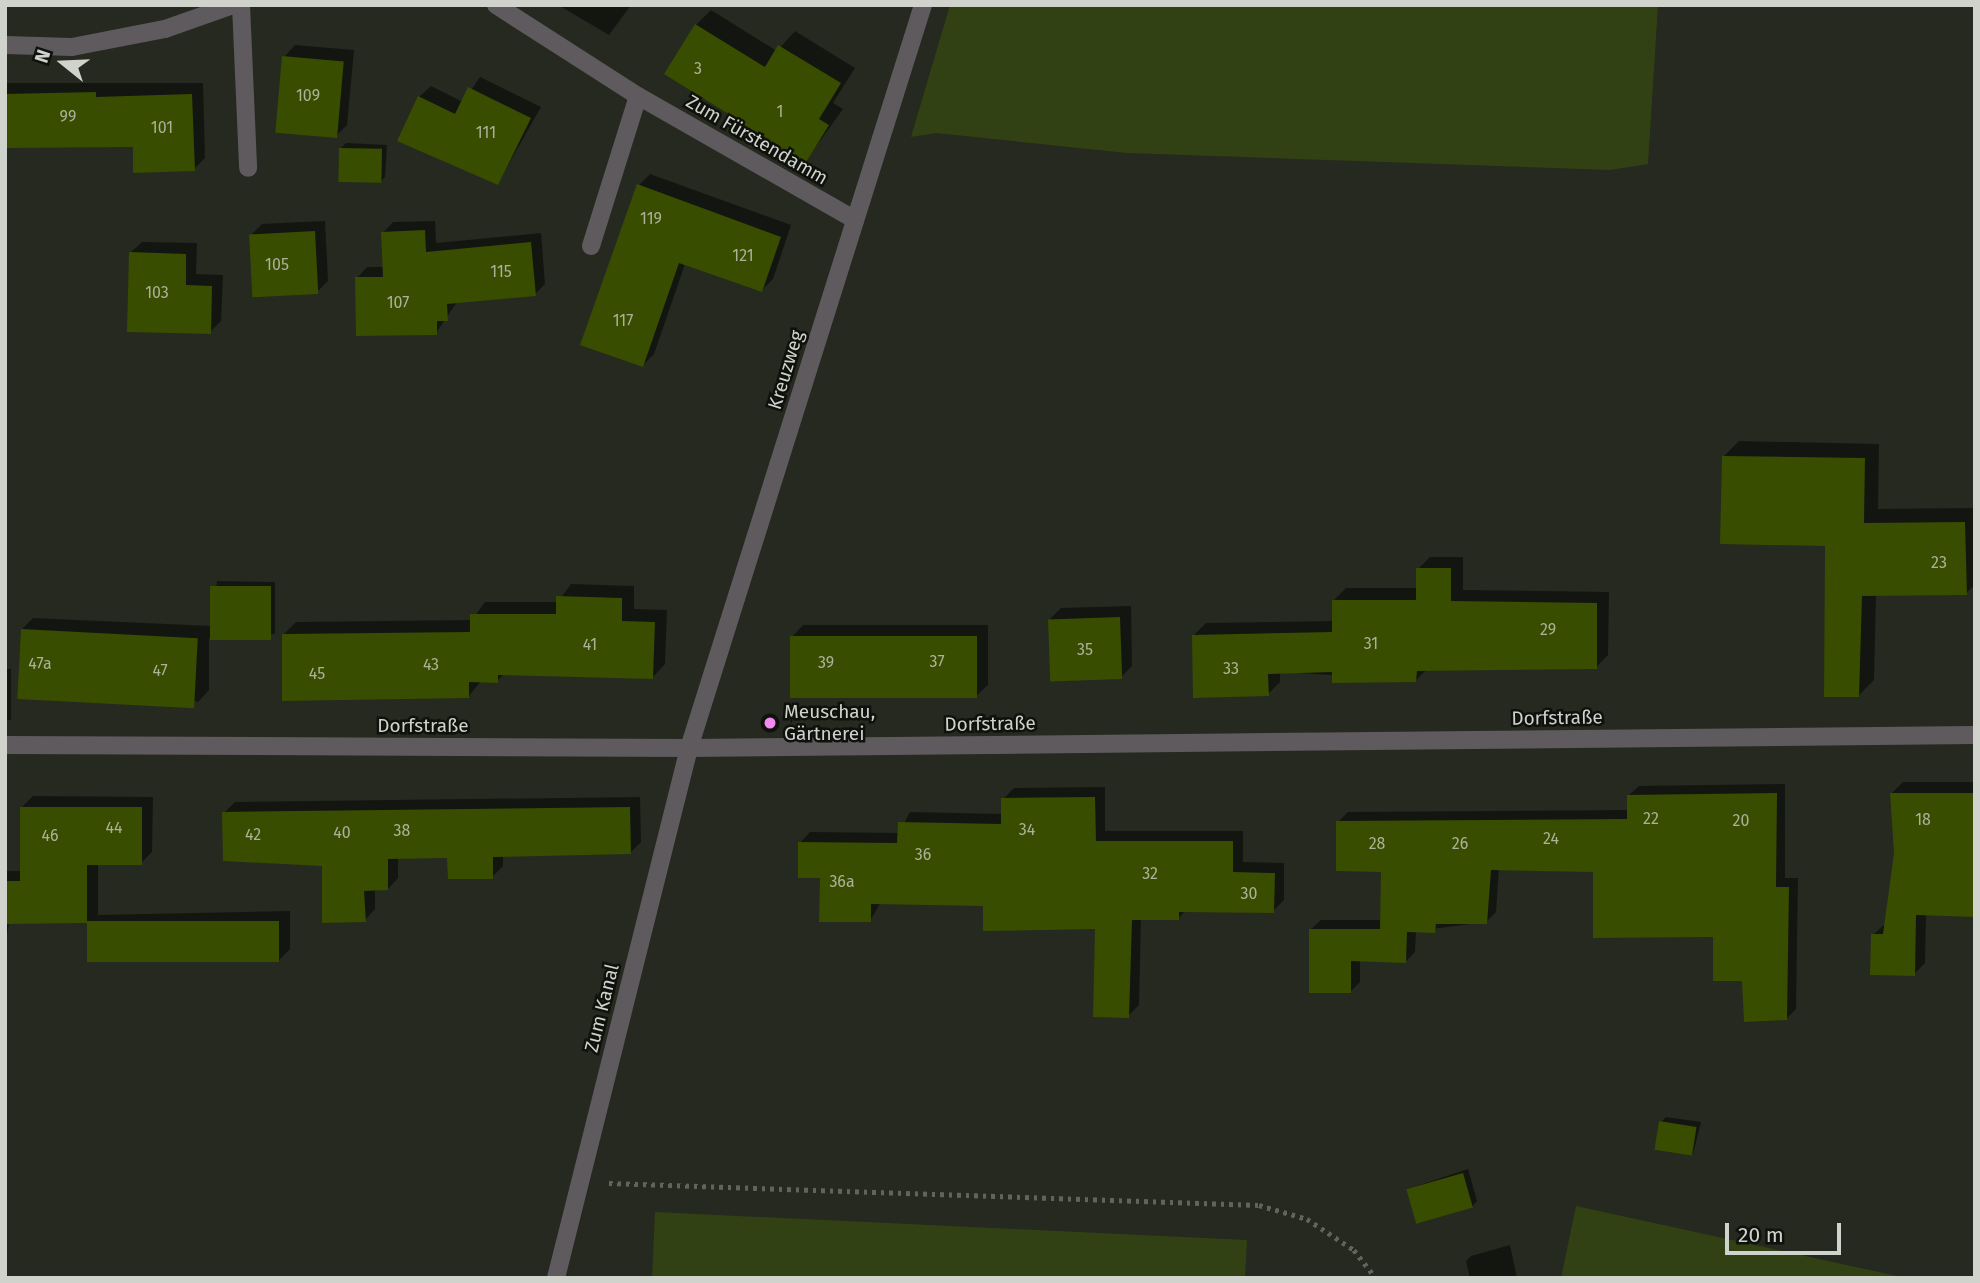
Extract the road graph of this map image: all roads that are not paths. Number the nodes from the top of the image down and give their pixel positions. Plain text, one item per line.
1 (233, 5) edge
2 (241, 5) edge
3 (496, 5) edge
4 (923, 5) edge
5 (5, 45) edge
6 (638, 96) junction
7 (248, 168) dead end
8 (855, 220) junction
9 (591, 246) dead end
10 (1975, 735) edge
11 (5, 745) edge
12 (689, 748) junction
13 (556, 1278) edge

1 - 5 street
2 - 7 street
3 - 6 street, Zum Fürstendamm
4 - 8 street, Kreuzweg
6 - 8 street, Zum Fürstendamm
6 - 9 street
8 - 12 street, Kreuzweg
10 - 12 street, Dorfstraße
11 - 12 street, Dorfstraße
12 - 13 street, Zum Kanal

